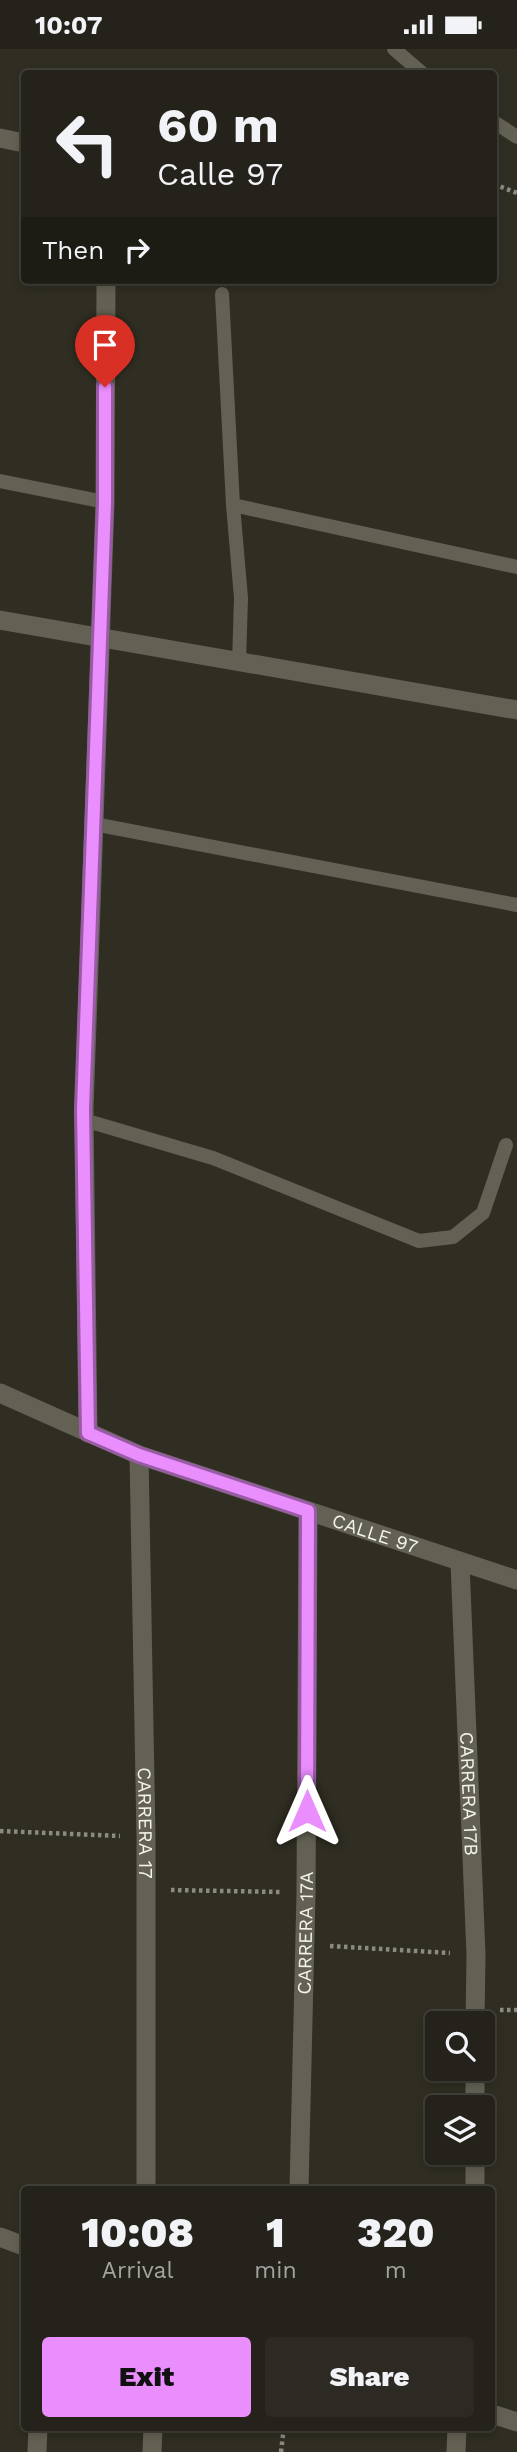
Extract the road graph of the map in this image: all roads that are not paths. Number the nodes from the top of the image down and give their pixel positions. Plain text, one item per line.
1 (394, 49) edge
2 (418, 70) edge
3 (497, 124) edge
4 (517, 137) edge
5 (0, 138) edge
6 (21, 142) edge
7 (106, 284) edge
8 (222, 293) dead end
9 (0, 481) edge
10 (105, 502) junction
11 (233, 505) junction
12 (517, 567) edge
13 (0, 620) edge
14 (99, 639) junction
15 (239, 663) junction
16 (517, 711) edge
17 (94, 824) junction
18 (517, 905) edge
19 (84, 1120) junction
20 (506, 1145) dead end
21 (0, 1393) edge
22 (88, 1433) junction
23 (139, 1455) junction
24 (308, 1511) junction
25 (460, 1563) junction
26 (517, 1580) edge
27 (475, 2011) edge
28 (475, 2165) edge
29 (146, 2186) edge
30 (299, 2186) edge
31 (475, 2186) edge
32 (0, 2237) edge
33 (21, 2245) edge
34 (495, 2415) edge
35 (517, 2422) edge
36 (38, 2431) edge
37 (153, 2431) edge
38 (457, 2431) edge
39 (37, 2452) edge
40 (152, 2452) edge
41 (456, 2452) edge

1 - 2 lane
3 - 4 lane
5 - 6 street
7 - 10 street
8 - 11 lane
9 - 10 lane
10 - 14 street
11 - 12 lane
11 - 15 lane
13 - 14 street
14 - 15 street
14 - 17 street
15 - 16 street
17 - 18 lane
17 - 19 street
19 - 20 lane
19 - 22 street
21 - 22 street, CALLE 97
22 - 23 street, CALLE 97
23 - 24 street, CALLE 97
23 - 29 street, CARRERA 17
24 - 25 street, CALLE 97
24 - 30 street, CARRERA 17A
25 - 26 street, CALLE 97
25 - 27 street, CARRERA 17B
28 - 31 street
32 - 33 street
34 - 35 street
36 - 39 street
37 - 40 street
38 - 41 street

